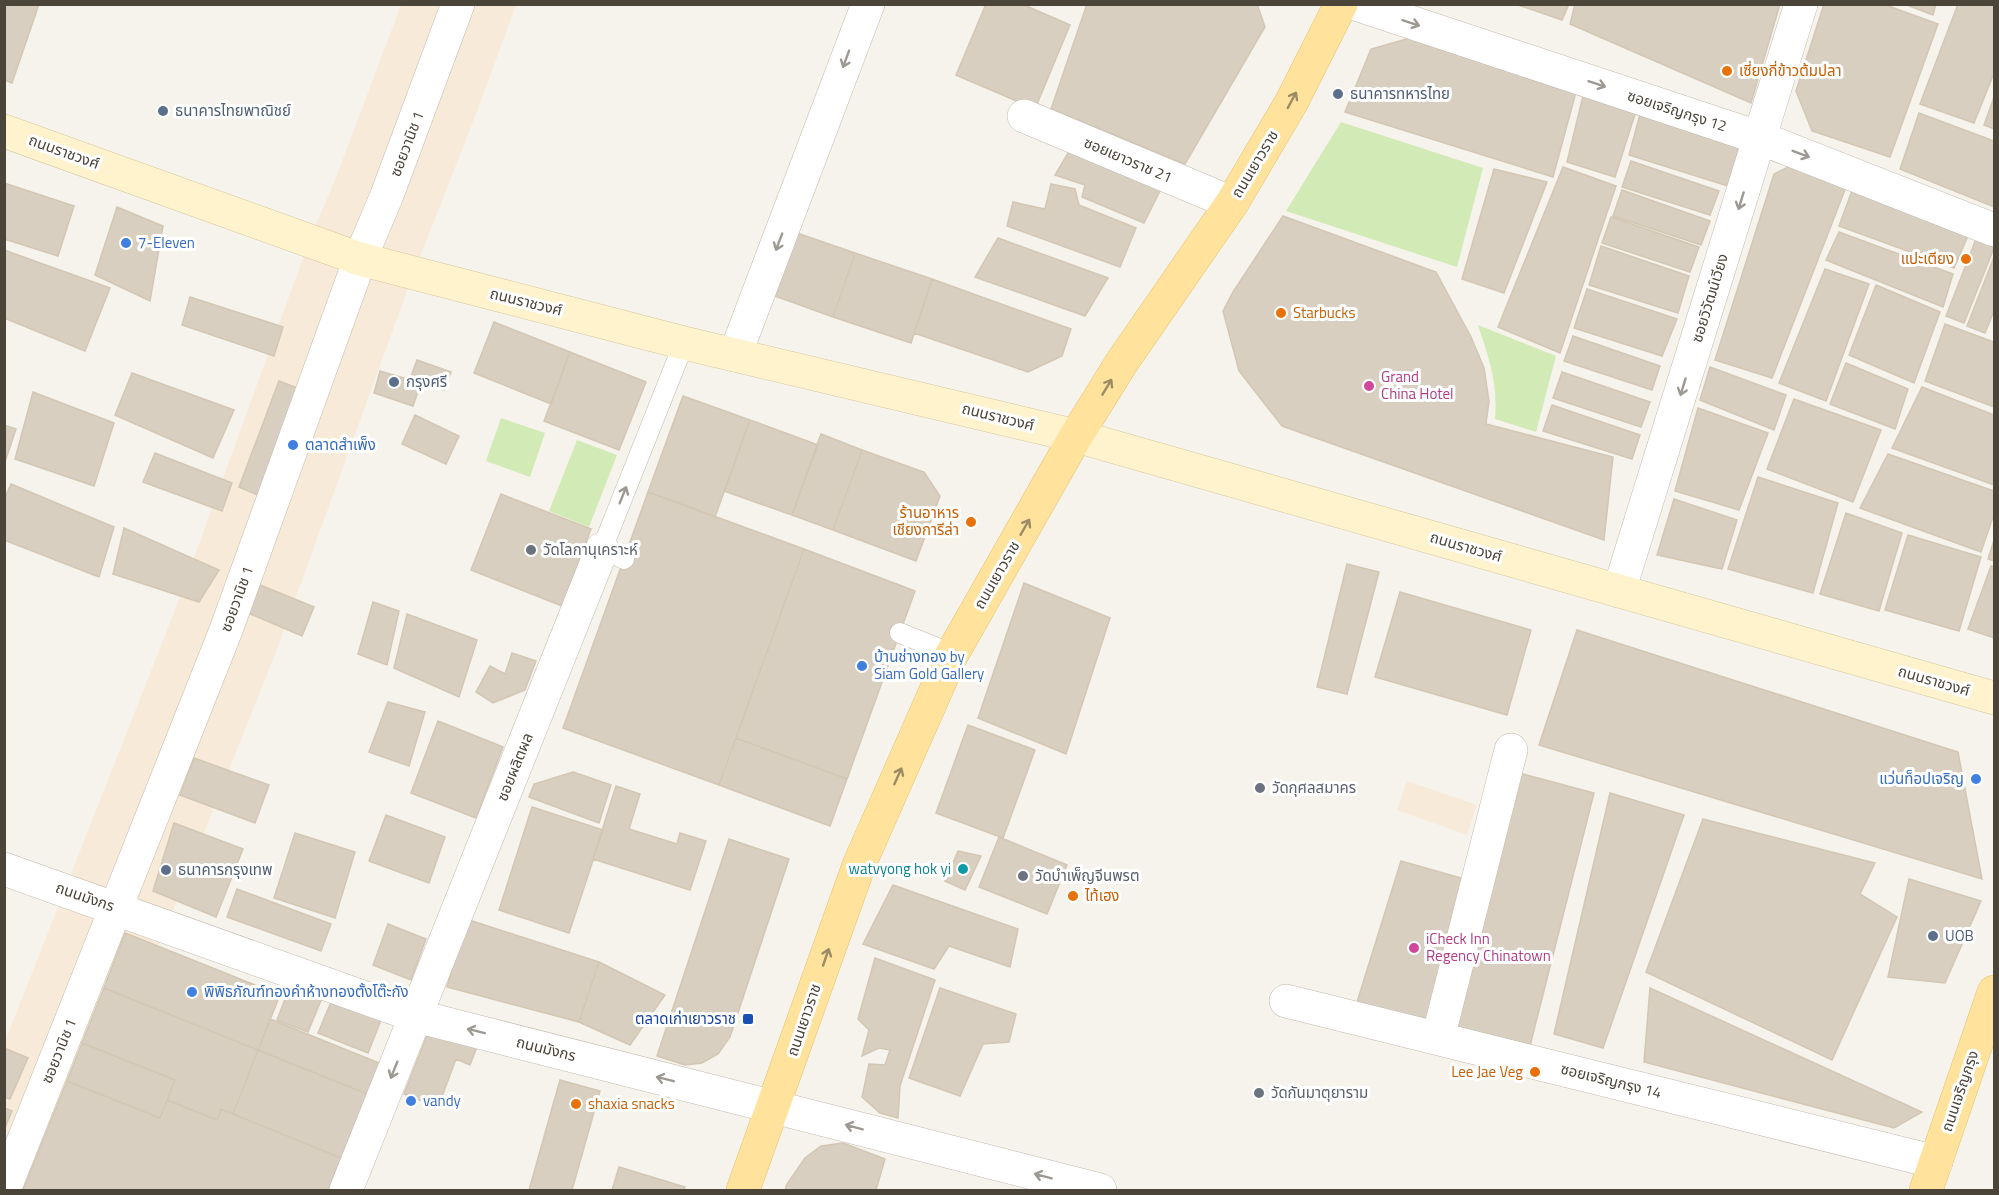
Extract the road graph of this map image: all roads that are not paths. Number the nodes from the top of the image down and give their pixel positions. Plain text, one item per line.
1 (458, 4) edge
2 (867, 4) edge
3 (1341, 4) edge
4 (1356, 4) edge
5 (1801, 4) edge
6 (1024, 116) dead end
7 (4, 131) edge
8 (1761, 138) junction
9 (1232, 203) junction
10 (1995, 230) edge
11 (360, 259) junction
12 (684, 343) junction
13 (735, 355) junction
14 (1076, 436) junction
15 (613, 554) joint
16 (1619, 591) junction
17 (900, 633) dead end
18 (952, 654) junction
19 (1995, 698) edge
20 (1511, 750) dead end
21 (4, 869) edge
22 (117, 908) junction
23 (1995, 992) edge
24 (1286, 1001) dead end
25 (416, 1016) junction
26 (1438, 1038) junction
27 (774, 1106) junction
28 (1931, 1176) edge
29 (4, 1190) edge
30 (346, 1191) edge
31 (743, 1191) edge
32 (1100, 1191) edge

1 - 11 street, ซอยวานิช 1
2 -> 13 street
9 -> 3 main road, ถนนเยาวราช
4 -> 8 street, ซอยเจริญกรุง 12
5 - 8 street, ซอยวิวัฒน์เวียง
6 - 9 street, ซอยเยาวราช 21
7 - 11 street, ถนนราชวงศ์
8 -> 10 street, ซอยเจริญกรุง 12
8 -> 16 street, ซอยวิวัฒน์เวียง
14 -> 9 main road, ถนนเยาวราช
11 - 12 street, ถนนราชวงศ์
11 - 22 street, ซอยวานิช 1
12 - 13 street, ถนนราชวงศ์
15 -> 12 lane, ซอยผลิตผล
13 - 14 street, ถนนราชวงศ์
14 - 16 street, ถนนราชวงศ์
18 -> 14 main road, ถนนเยาวราช
15 - 25 street, ซอยผลิตผล
16 - 19 street, ถนนราชวงศ์
17 - 18 lane
27 -> 18 main road, ถนนเยาวราช
20 - 26 street
21 - 22 street, ถนนมังกร
22 - 25 street, ถนนมังกร
22 - 29 street, ซอยวานิช 1
23 - 28 main road, ถนนเจริญกรุง
24 - 26 street, ซอยเจริญกรุง 14
27 -> 25 street, ถนนมังกร
25 -> 30 street, ซอยผลิตผล
26 - 28 street, ซอยเจริญกรุง 14
27 - 31 main road, ถนนเยาวราช
32 -> 27 street, ถนนมังกร

